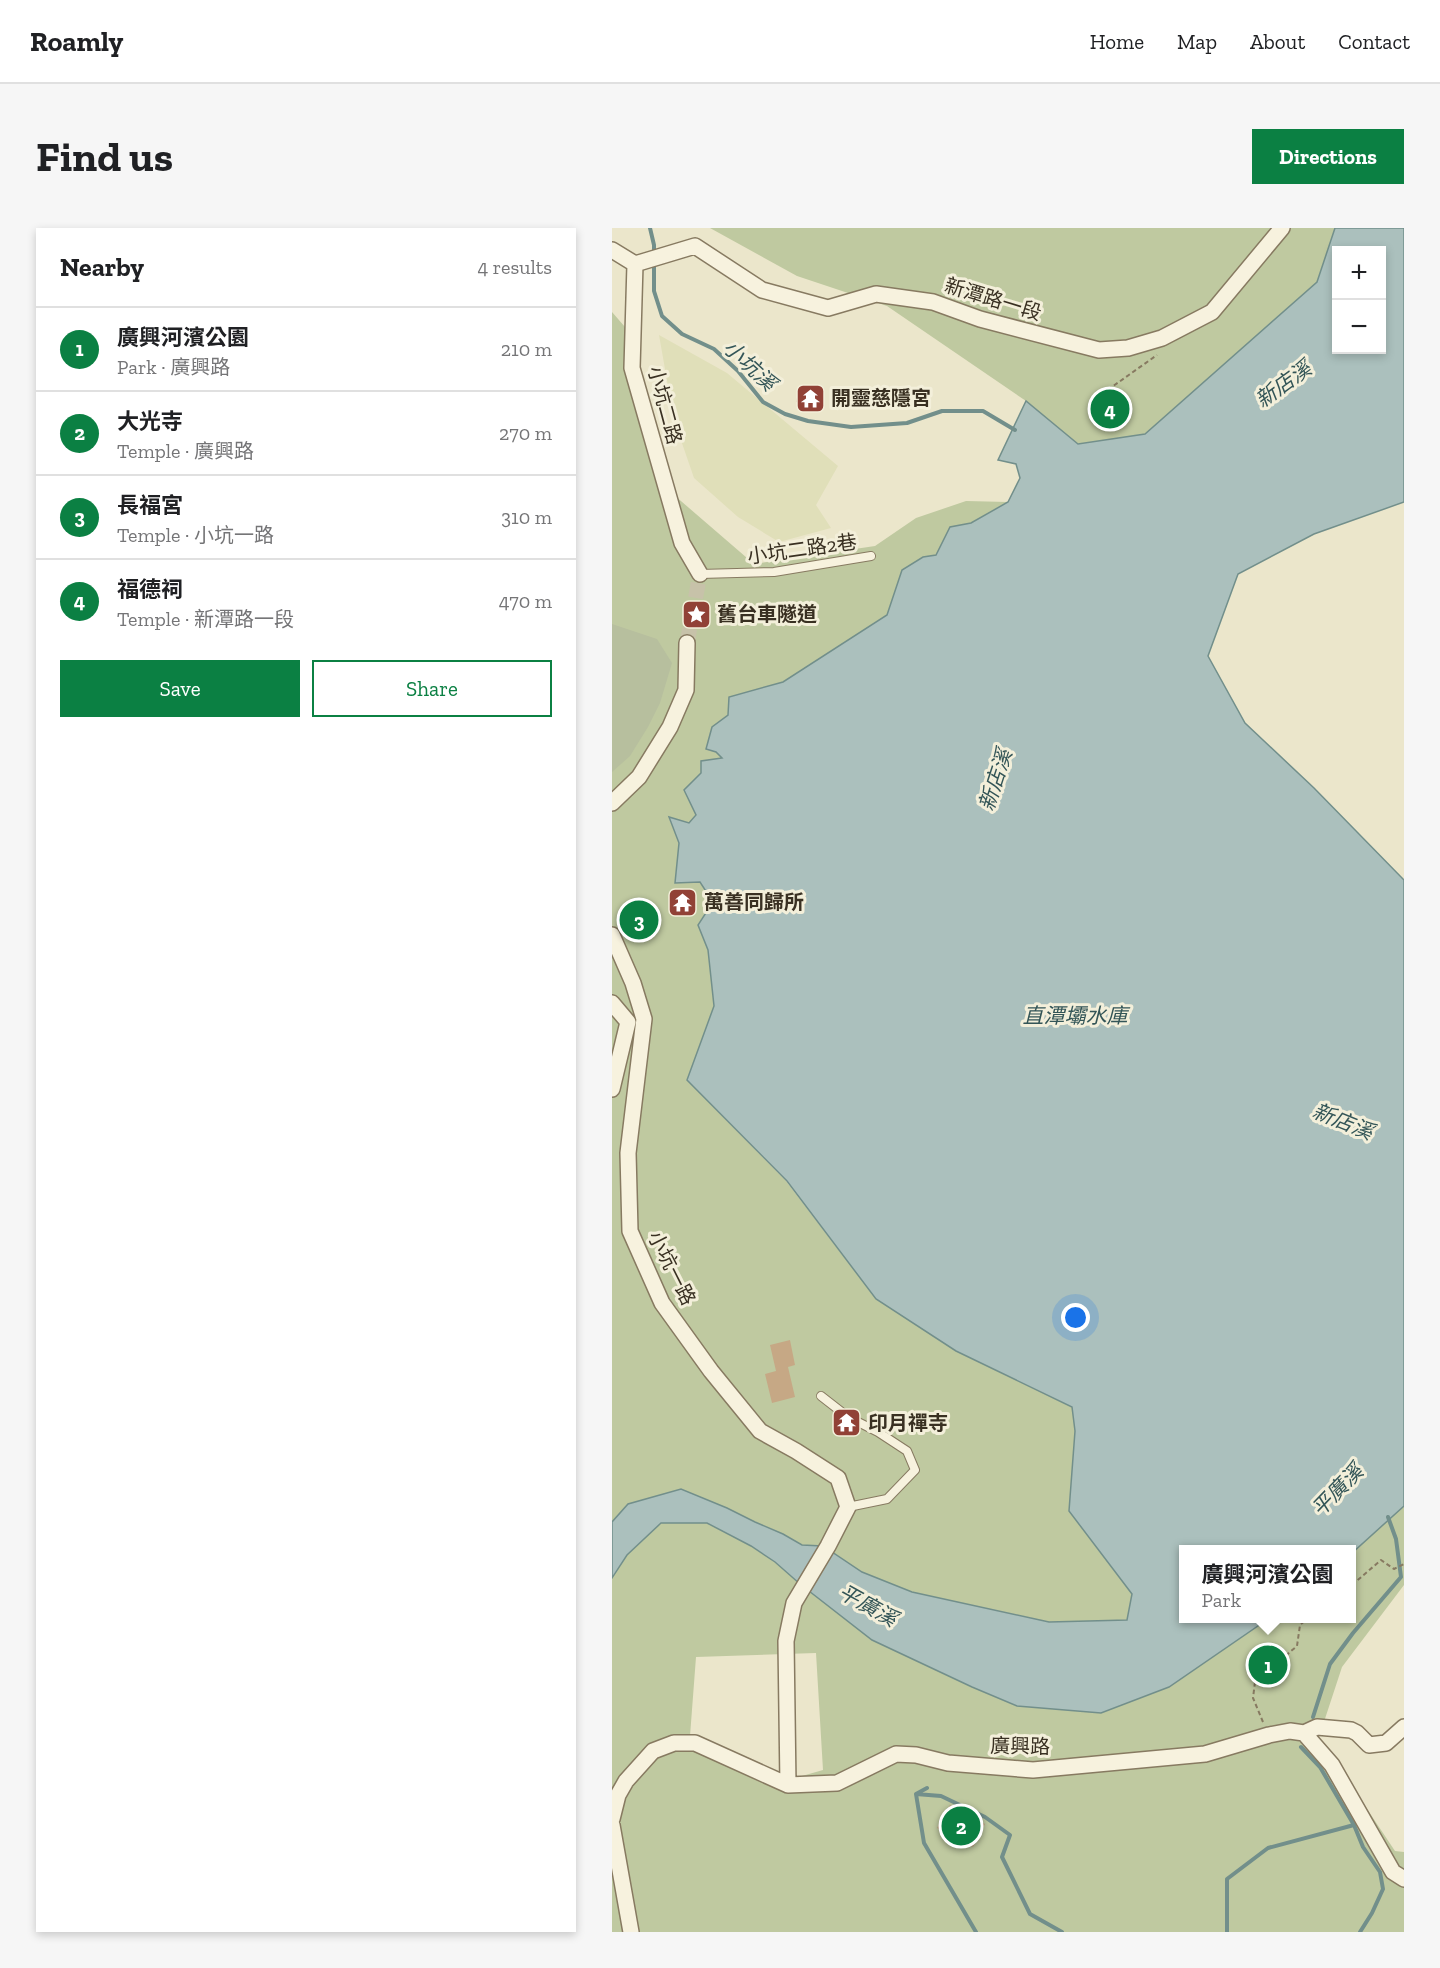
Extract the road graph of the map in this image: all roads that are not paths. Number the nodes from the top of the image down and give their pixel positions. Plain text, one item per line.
1 (1282, 228) edge
2 (612, 250) edge
3 (640, 262) junction
4 (871, 556) dead end
5 (700, 574) joint
6 (687, 643) tunnel mouth
7 (612, 803) edge
8 (612, 935) edge
9 (612, 1003) edge
10 (612, 1089) edge
11 (820, 1396) dead end
12 (848, 1508) junction
13 (1404, 1727) edge
14 (1304, 1733) junction
15 (788, 1785) junction
16 (612, 1812) edge
17 (612, 1826) edge
18 (1404, 1879) edge
19 (631, 1932) edge

1 - 3 street, 新潭路一段
2 - 3 street
3 - 5 street, 小坑二路
4 - 5 lane, 小坑二路2巷
6 - 7 street
8 - 12 street, 小坑一路
9 - 10 street
11 - 12 lane
12 - 15 street
13 - 14 street, 廣興路
14 - 15 street, 廣興路
14 - 18 street
15 - 16 street, 廣興路
17 - 19 street

